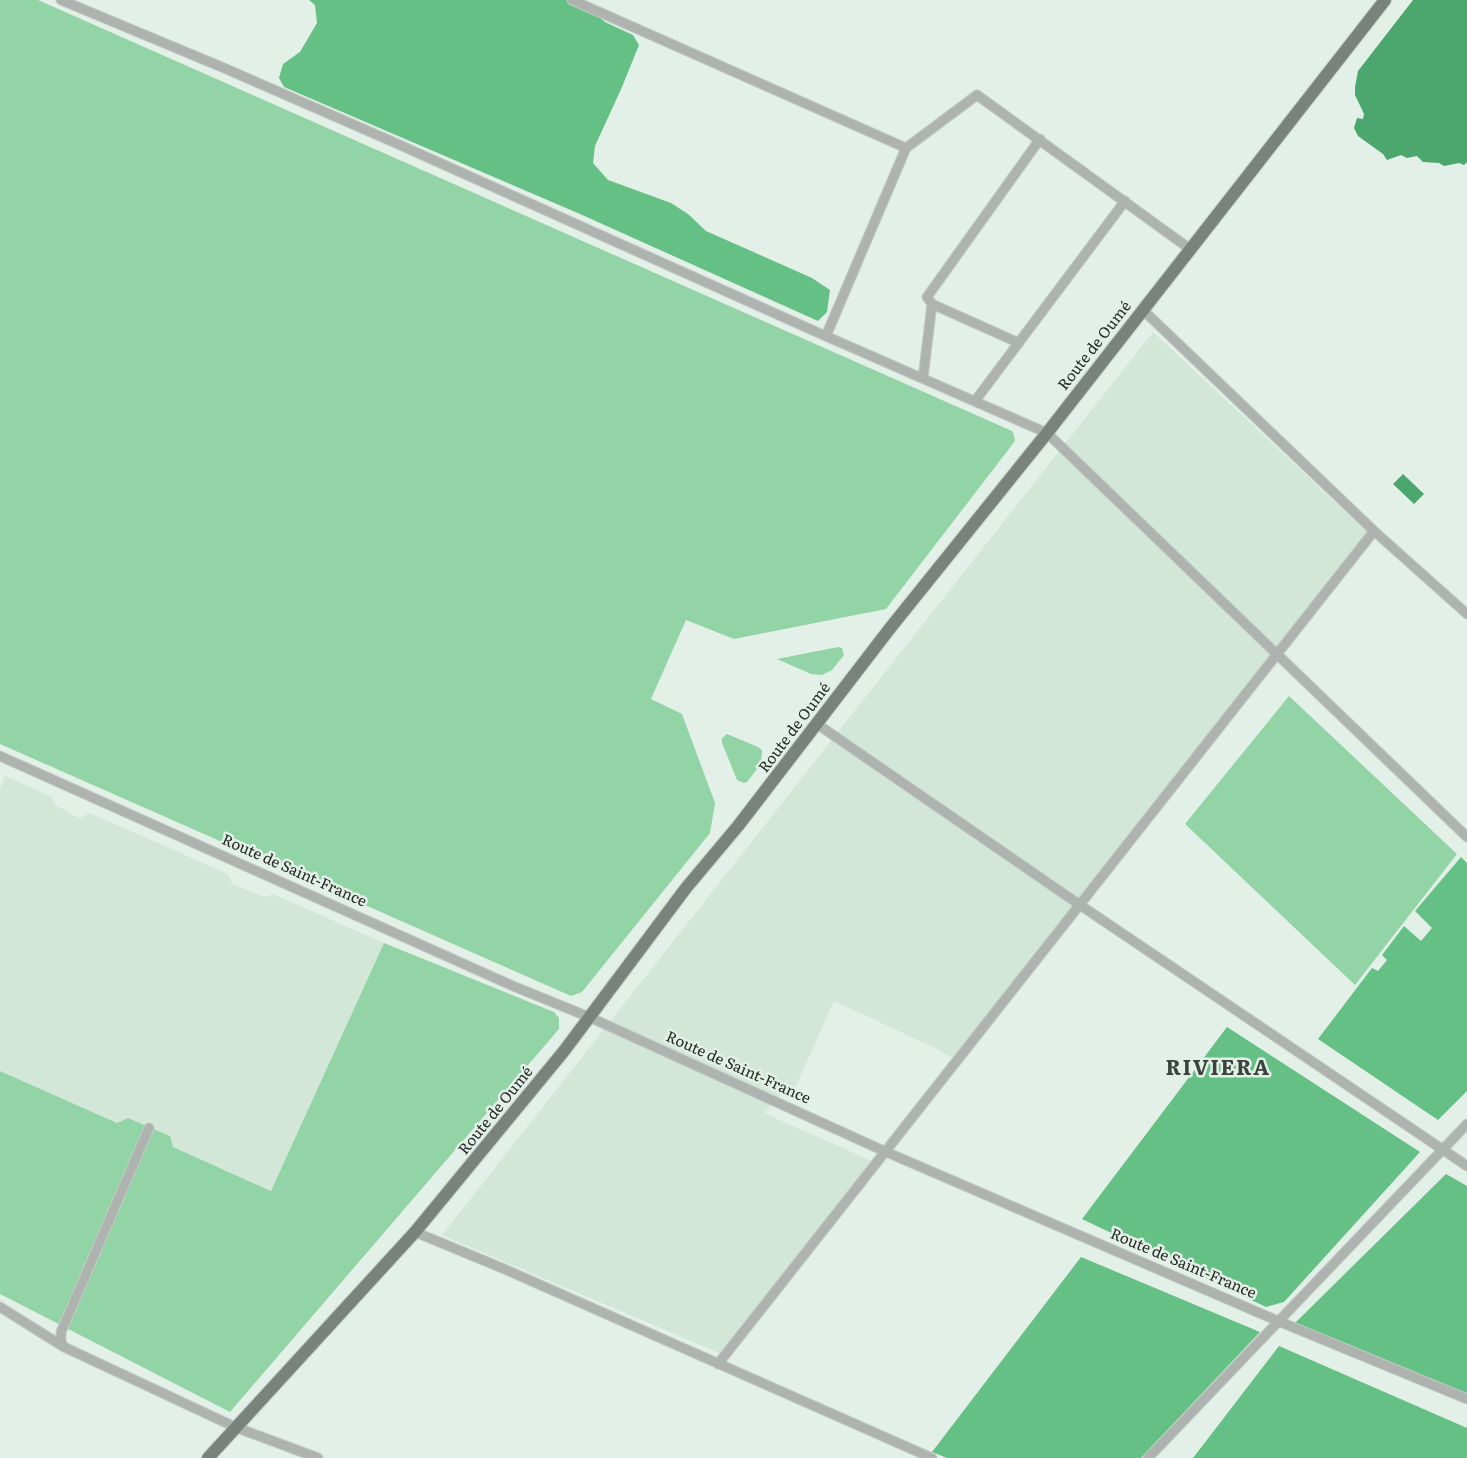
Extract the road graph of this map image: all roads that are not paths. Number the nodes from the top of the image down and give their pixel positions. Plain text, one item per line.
1 (61, 0) edge
2 (572, 0) edge
3 (1386, 0) edge
4 (1040, 139) junction
5 (906, 148) junction
6 (1125, 201) junction
7 (1190, 249) junction
8 (932, 304) junction
9 (1142, 309) junction
10 (826, 336) junction
11 (1019, 343) junction
12 (922, 378) junction
13 (975, 401) junction
14 (1047, 433) junction
15 (1374, 531) junction
16 (1467, 614) edge
17 (1277, 655) junction
18 (817, 724) junction
19 (0, 756) edge
20 (1467, 837) edge
21 (1080, 905) junction
22 (590, 1017) junction
23 (1467, 1124) edge
24 (149, 1128) dead end
25 (1443, 1150) junction
26 (884, 1151) junction
27 (1467, 1166) edge
28 (415, 1232) junction
29 (0, 1307) edge
30 (1278, 1321) junction
31 (64, 1347) junction
32 (718, 1364) junction
33 (1467, 1399) edge
34 (235, 1427) junction
35 (208, 1458) edge
36 (318, 1458) edge
37 (932, 1458) edge
38 (1148, 1458) edge

1 - 10 street
2 - 5 street
3 - 7 main road, Route de Oumé
4 - 5 street
4 - 6 street
4 - 8 street
5 - 10 street
6 - 7 street
6 - 11 street
7 - 9 main road, Route de Oumé
8 - 11 street
8 - 12 street
9 - 14 main road, Route de Oumé
9 - 15 street
10 - 12 street
11 - 13 street
12 - 13 street
13 - 14 street
14 - 17 street
14 - 18 main road, Route de Oumé
15 - 16 street
15 - 17 street
17 - 20 street
17 - 21 street
18 - 21 street
18 - 22 main road, Route de Oumé
19 - 22 street, Route de Saint-France
21 - 25 street
21 - 26 street
22 - 26 street, Route de Saint-France
22 - 28 main road, Route de Oumé
23 - 25 street
24 - 31 street
25 - 27 street
25 - 30 street
26 - 30 street, Route de Saint-France
26 - 32 street
28 - 32 street
28 - 34 main road, Route de Oumé
29 - 31 street
30 - 33 street, Route de Saint-France
30 - 38 street
31 - 34 street
32 - 37 street
34 - 35 main road, Route de Oumé
34 - 36 street

